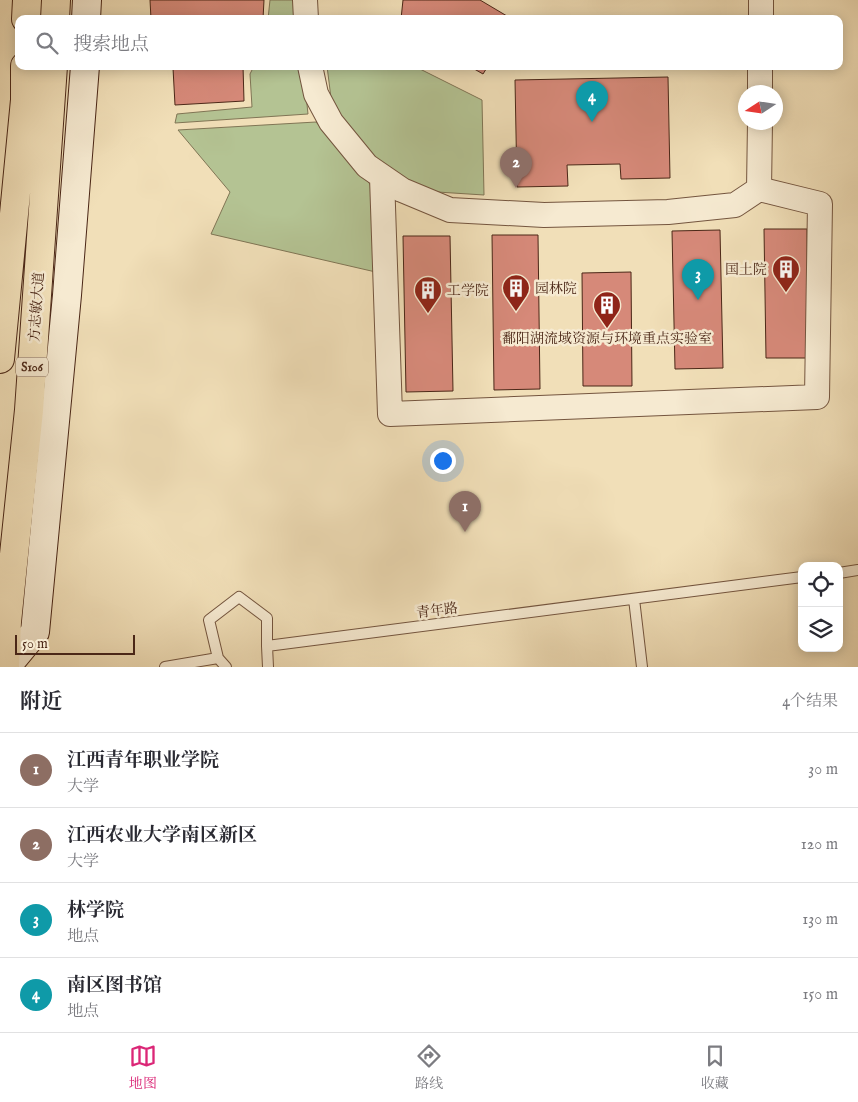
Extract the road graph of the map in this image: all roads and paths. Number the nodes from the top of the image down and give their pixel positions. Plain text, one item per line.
1 (27, 0) edge
2 (56, 0) edge
3 (87, 0) edge
4 (304, 0) edge
5 (761, 0) edge
6 (26, 15) edge
7 (55, 15) edge
8 (86, 15) edge
9 (306, 15) edge
10 (761, 15) edge
11 (25, 70) edge
12 (53, 70) edge
13 (85, 70) edge
14 (311, 70) edge
15 (760, 70) edge
16 (760, 85) edge
17 (760, 130) edge
18 (382, 177) junction
19 (759, 189) junction
20 (0, 359) edge
21 (858, 570) edge
22 (843, 572) edge
23 (798, 578) edge
24 (634, 599) junction
25 (267, 646) junction
26 (218, 663) edge
27 (5, 667) edge
28 (165, 667) edge
29 (226, 667) edge
30 (268, 667) edge
31 (642, 667) edge

1 - 6 main road
2 - 7 main road
3 - 8 main road
4 - 9 street
5 - 10 street
11 - 20 main road, S106
12 - 27 main road, 方志敏大道 / S106
13 - 27 main road
14 - 18 street
15 - 16 street
17 - 19 street
18 - 19 street
18 - 19 street
21 - 22 lane
23 - 24 lane, 青年路
24 - 25 lane, 青年路
24 - 31 lane
25 - 26 lane
25 - 30 lane
26 - 28 lane
26 - 29 lane

